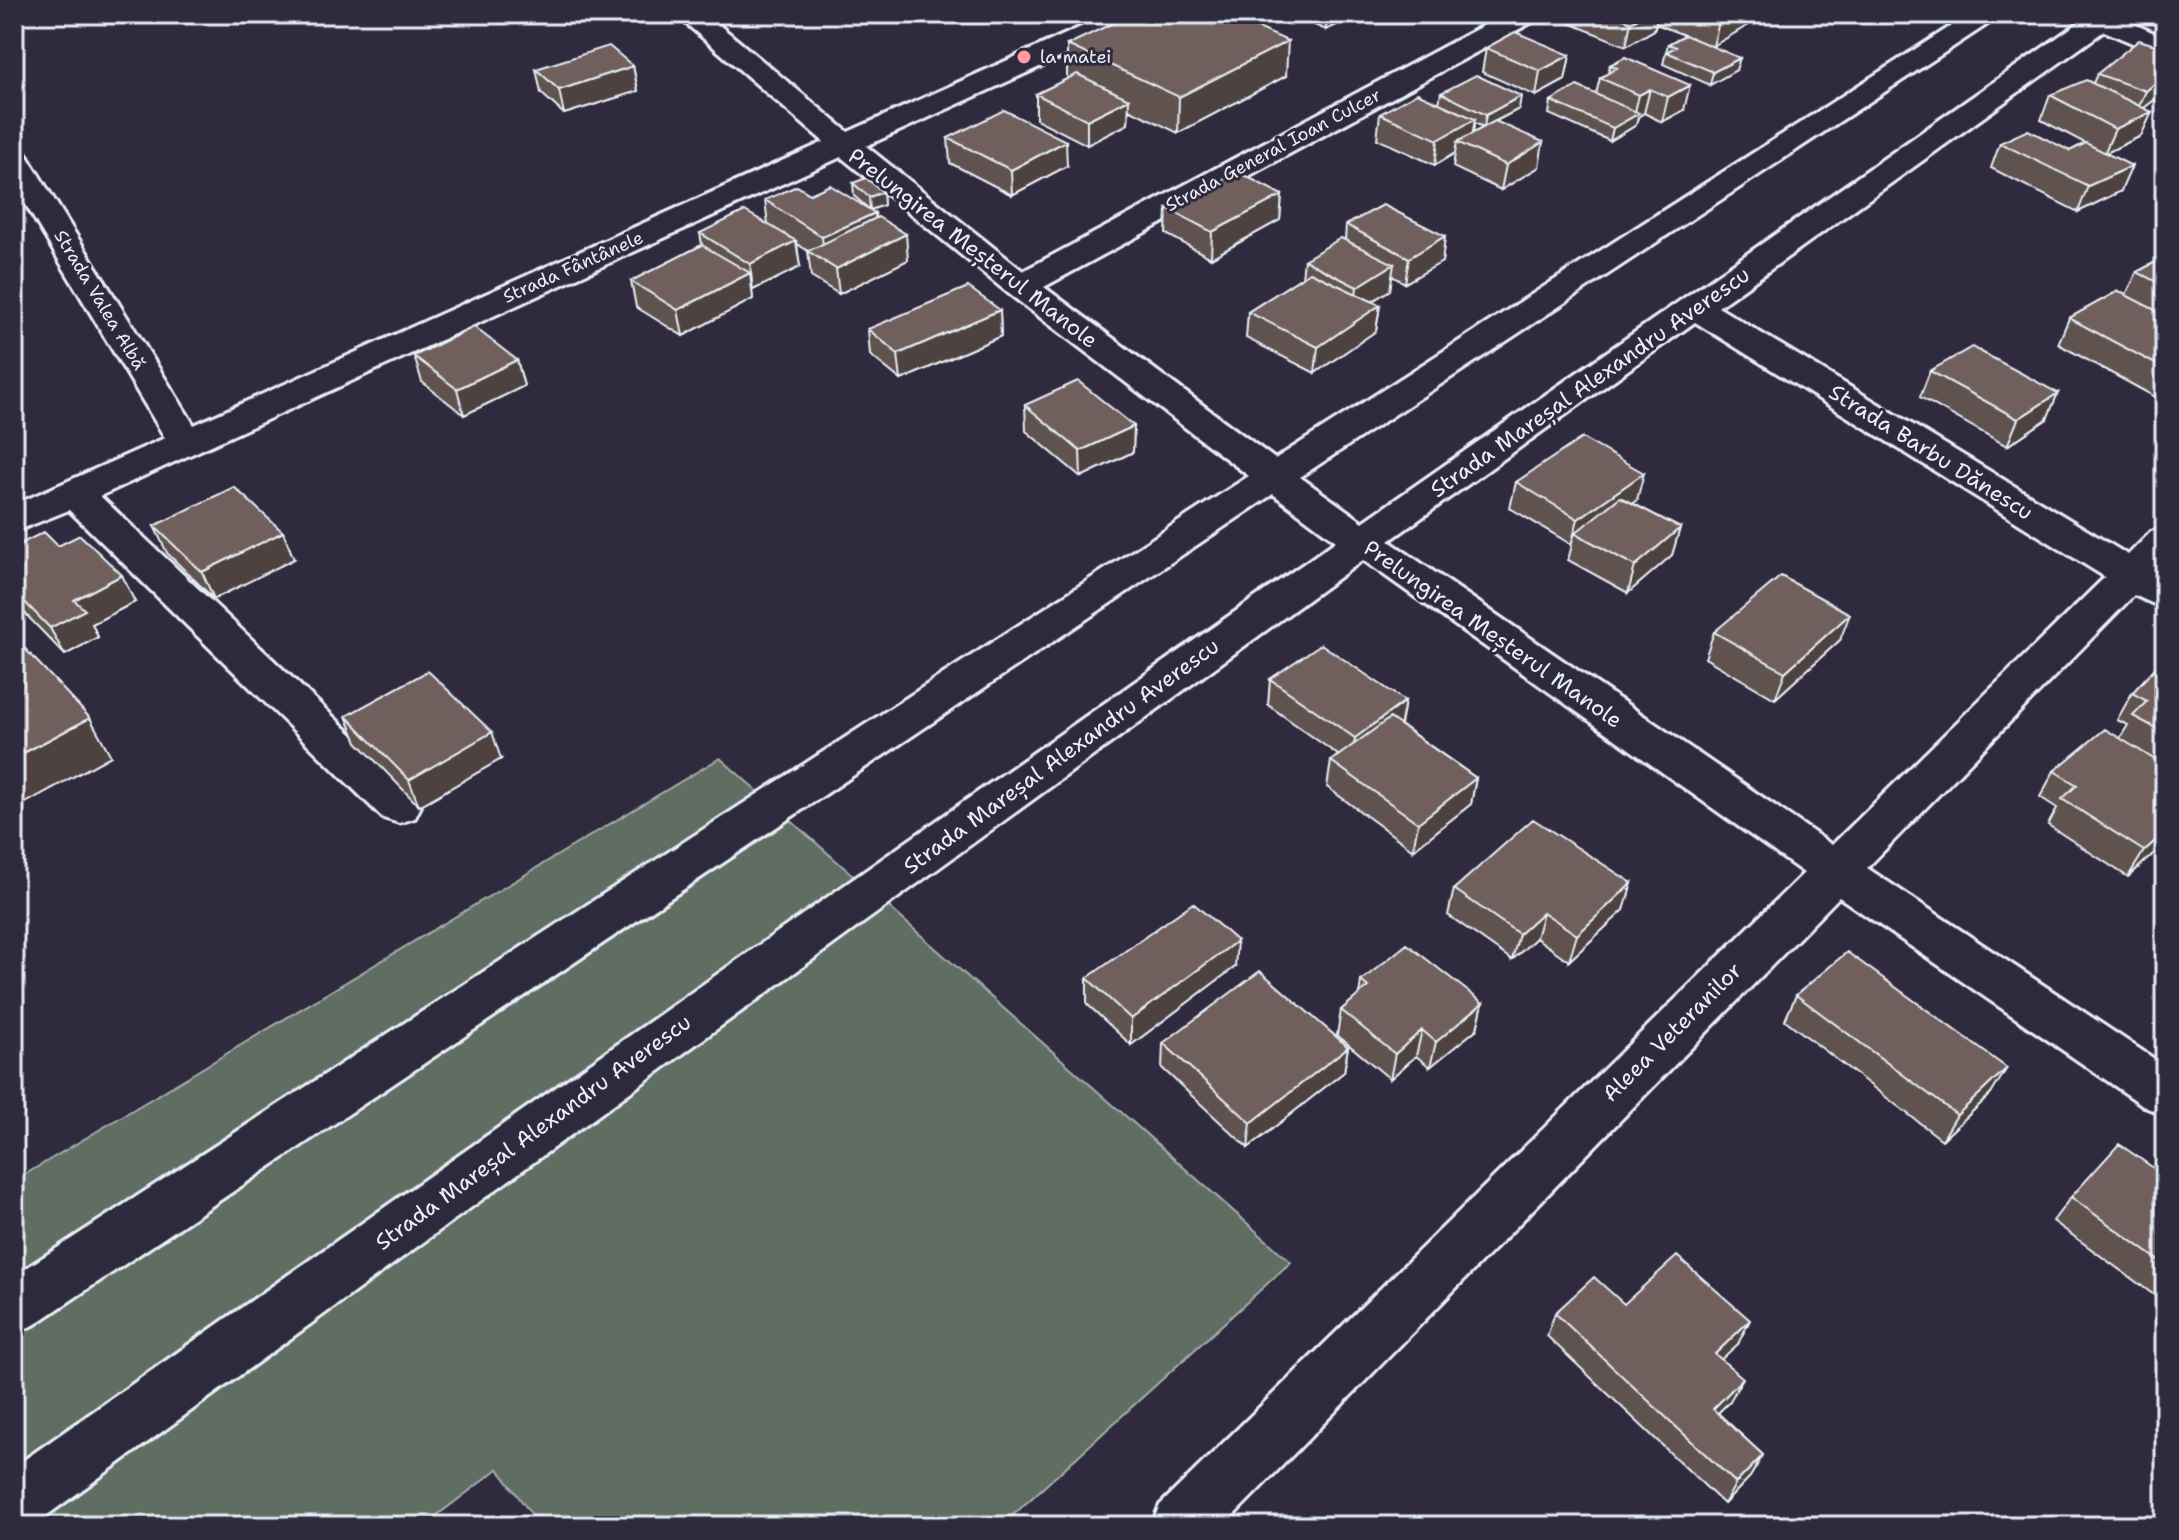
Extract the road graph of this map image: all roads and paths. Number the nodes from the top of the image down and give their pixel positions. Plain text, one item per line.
1 (689, 14) edge
2 (1133, 14) edge
3 (1526, 14) edge
4 (1989, 14) edge
5 (2106, 17) edge
6 (2165, 48) edge
7 (842, 146) junction
8 (14, 159) edge
9 (1020, 286) junction
10 (1696, 308) junction
11 (186, 442) junction
12 (1273, 477) junction
13 (74, 493) junction
14 (14, 520) edge
15 (2165, 541) edge
16 (1361, 542) junction
17 (2148, 585) edge
18 (399, 806) dead end
19 (1833, 870) junction
20 (2165, 1093) edge
21 (14, 1307) edge
22 (14, 1503) edge
23 (1181, 1526) edge

1 - 7 street, Prelungirea Meșterul Manole
2 - 7 street, Strada Fântânele
3 - 9 street, Strada General Ioan Culcer
4 - 12 street
5 - 6 street
5 - 10 street, Strada Mareșal Alexandru Averescu
7 - 9 street, Prelungirea Meșterul Manole
7 - 11 street, Strada Fântânele
8 - 11 street, Strada Valea Albă
9 - 12 street, Prelungirea Meșterul Manole
10 - 16 street, Strada Mareșal Alexandru Averescu
10 - 17 street, Strada Barbu Dănescu
11 - 13 street, Strada Fântânele
12 - 16 street, Prelungirea Meșterul Manole
12 - 21 street
13 - 14 street, Strada Fântânele
13 - 18 street
15 - 17 street, Aleea Veteranilor
16 - 19 street, Prelungirea Meșterul Manole
16 - 22 street, Strada Mareșal Alexandru Averescu
17 - 19 street, Aleea Veteranilor
19 - 20 street, Prelungirea Meșterul Manole
19 - 23 street, Aleea Veteranilor

